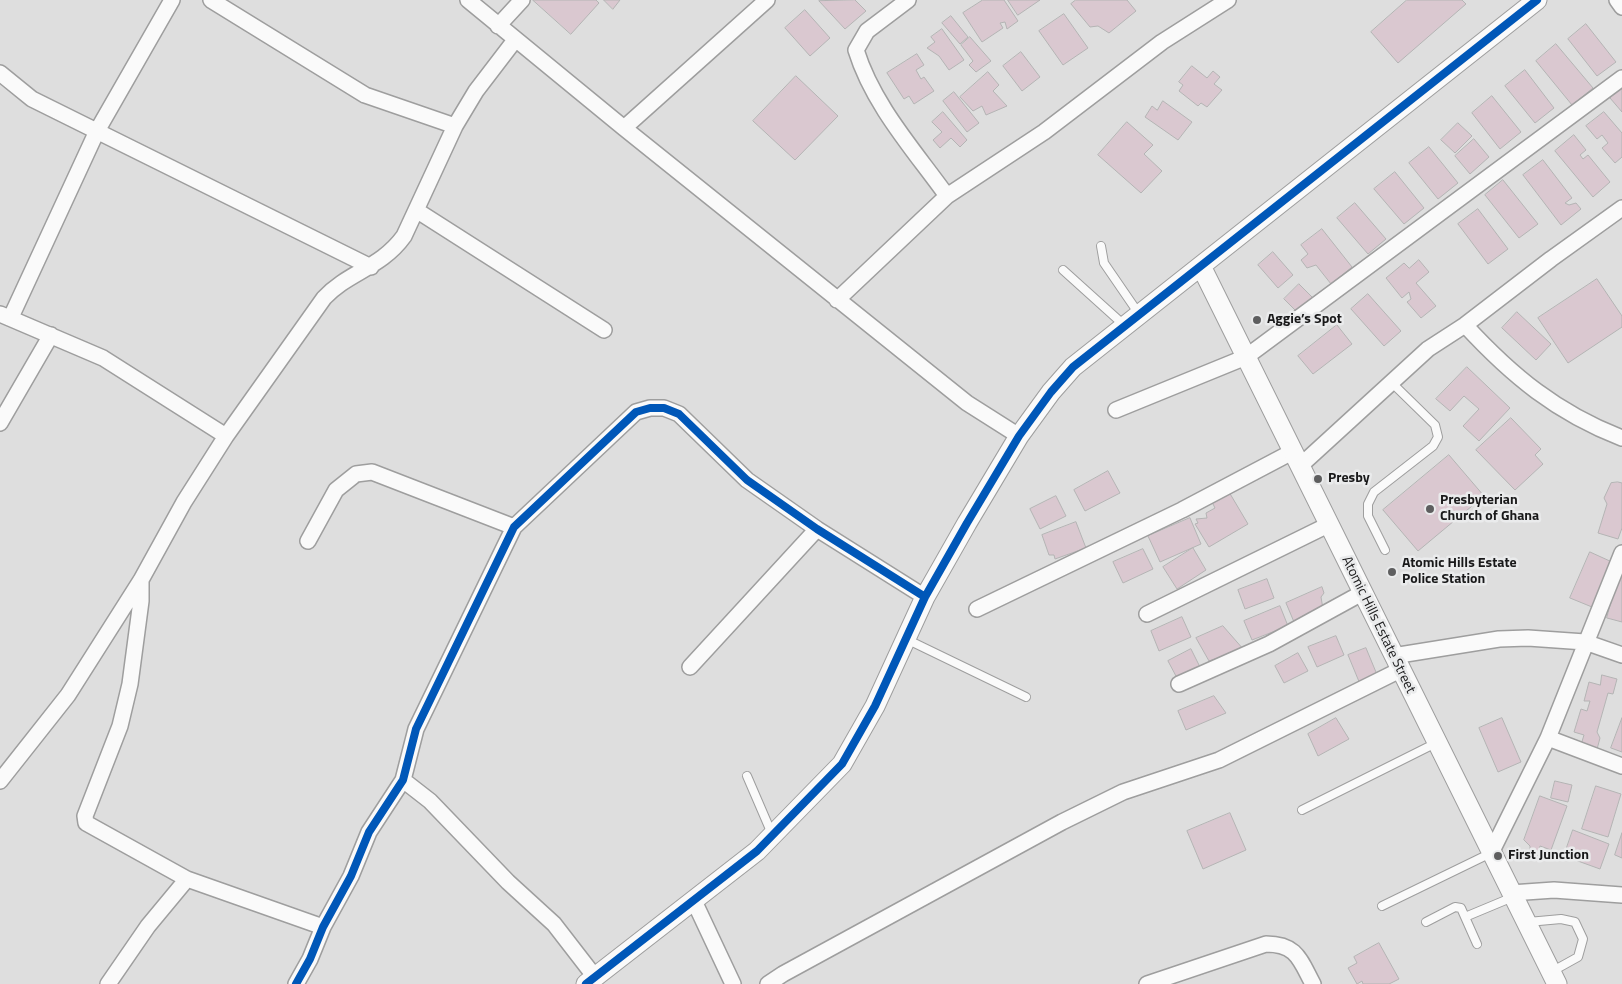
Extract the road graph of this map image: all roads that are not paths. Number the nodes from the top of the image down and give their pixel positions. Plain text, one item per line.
1 (172, 0) edge
2 (211, 0) edge
3 (468, 0) edge
4 (522, 0) edge
5 (767, 0) edge
6 (908, 0) edge
7 (1228, 0) edge
8 (1537, 0) edge
9 (1617, 0) edge
10 (1622, 7) edge
11 (498, 26) junction
12 (515, 40) junction
13 (0, 73) edge
14 (1622, 78) edge
15 (455, 126) junction
16 (624, 128) junction
17 (98, 131) junction
18 (946, 196) junction
19 (1622, 208) edge
20 (416, 210) junction
21 (1101, 246) dead end
22 (1201, 266) junction
23 (371, 268) junction
24 (1064, 270) dead end
25 (837, 300) junction
26 (5, 316) edge
27 (1132, 320) junction
28 (1465, 325) junction
29 (604, 330) dead end
30 (51, 335) junction
31 (1246, 357) junction
32 (1391, 382) junction
33 (1116, 410) dead end
34 (0, 423) edge
35 (226, 436) junction
36 (1019, 436) junction
37 (1622, 438) edge
38 (1296, 459) junction
39 (1328, 525) junction
40 (514, 527) junction
41 (818, 529) junction
42 (308, 541) dead end
43 (1385, 550) dead end
44 (1622, 553) edge
45 (141, 580) junction
46 (1362, 593) junction
47 (925, 597) junction
48 (977, 609) dead end
49 (1147, 614) dead end
50 (906, 639) junction
51 (1585, 642) junction
52 (1622, 655) edge
53 (1396, 663) junction
54 (690, 667) dead end
55 (1179, 684) dead end
56 (1026, 697) dead end
57 (1548, 738) junction
58 (1436, 743) junction
59 (1622, 766) edge
60 (747, 776) dead end
61 (403, 780) junction
62 (0, 781) edge
63 (1302, 810) dead end
64 (773, 836) junction
65 (1491, 853) junction
66 (187, 880) junction
67 (1512, 895) junction
68 (1622, 895) edge
69 (694, 900) junction
70 (1382, 906) dead end
71 (1465, 917) junction
72 (1426, 922) dead end
73 (1526, 922) junction
74 (323, 927) junction
75 (1477, 944) dead end
76 (1554, 978) edge
77 (591, 980) edge
78 (108, 984) edge
79 (296, 984) edge
80 (733, 984) edge
81 (768, 984) edge
82 (1147, 984) edge
83 (1313, 984) edge

1 - 17 street
2 - 15 street
3 - 11 street
4 - 11 street
5 - 16 street
6 - 18 street
7 - 18 street
8 - 22 street
9 - 10 street
11 - 12 street
12 - 15 street
12 - 16 street
13 - 17 street
14 - 31 street
15 - 20 street
16 - 25 street
17 - 23 street
17 - 26 street
18 - 25 street
19 - 28 street
20 - 23 street
20 - 29 street
21 - 27 lane
22 - 27 street
22 - 31 street, Atomic Hills Estate Street
23 - 35 street
24 - 27 lane
25 - 36 street
26 - 30 street
27 - 36 street
28 - 32 street
28 - 37 street
30 - 34 street
30 - 35 street
31 - 33 street
31 - 38 street, Atomic Hills Estate Street
32 - 38 street
32 - 43 lane
35 - 45 street
36 - 47 street
38 - 39 street, Atomic Hills Estate Street
38 - 48 street
39 - 46 street, Atomic Hills Estate Street
39 - 49 street
40 - 41 street
40 - 42 street
40 - 61 street
41 - 47 street
41 - 54 street
44 - 51 street
45 - 62 street
45 - 66 street
46 - 53 street, Atomic Hills Estate Street
46 - 55 street
47 - 50 street
50 - 56 lane
50 - 64 street
51 - 52 street
51 - 53 street
51 - 57 street
53 - 58 street, Atomic Hills Estate Street
53 - 81 street
57 - 59 street
57 - 65 street
58 - 63 lane
58 - 65 street, Atomic Hills Estate Street
60 - 64 lane
61 - 74 street
61 - 77 street
64 - 69 street
65 - 67 street, Atomic Hills Estate Street
65 - 70 lane
66 - 74 street
66 - 78 street
67 - 68 street
67 - 71 lane
67 - 73 street, Atomic Hills Estate Street
69 - 77 street
69 - 80 street
71 - 72 lane
71 - 75 lane
73 - 76 street, Atomic Hills Estate Street
73 - 76 lane
74 - 79 street
82 - 83 street

